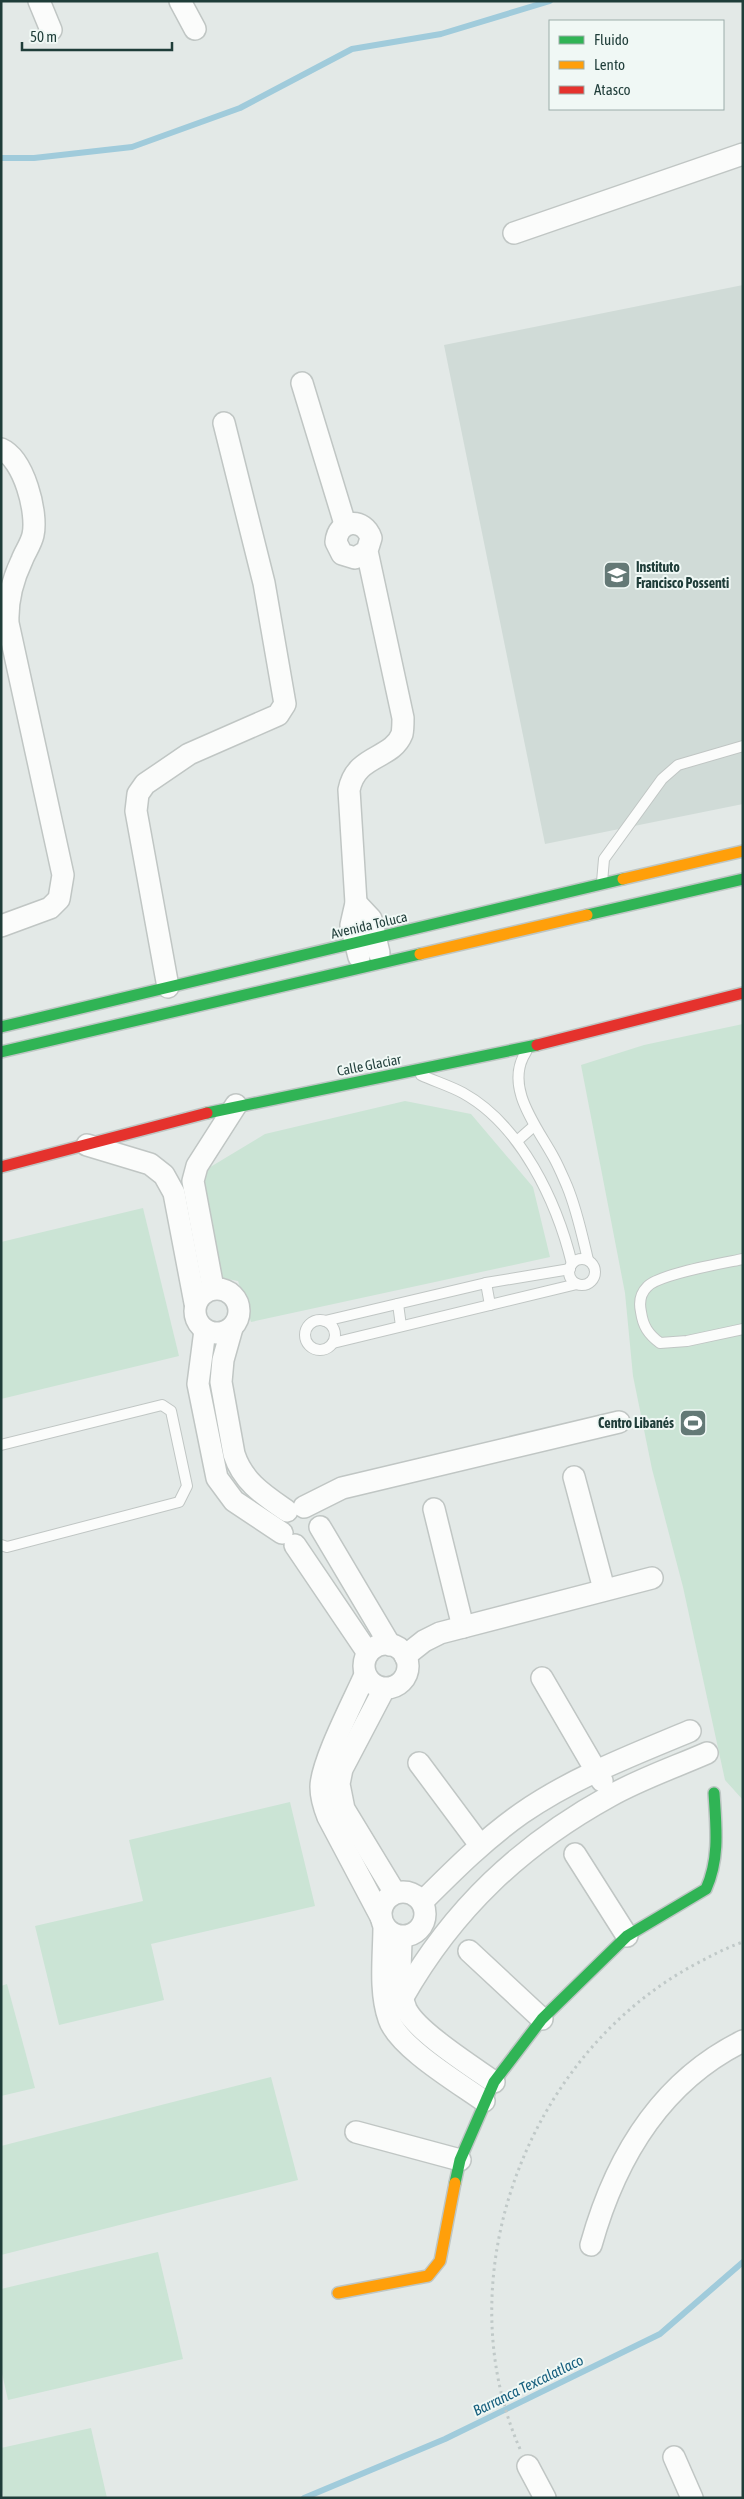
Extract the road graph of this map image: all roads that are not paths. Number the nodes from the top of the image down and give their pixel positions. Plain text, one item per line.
1 (39, 1) edge
2 (180, 1) edge
3 (195, 29) dead end
4 (51, 30) dead end
5 (743, 154) edge
6 (514, 233) dead end
7 (302, 383) dead end
8 (224, 423) dead end
9 (1, 449) edge
10 (743, 746) edge
11 (743, 851) edge
12 (743, 879) edge
13 (604, 898) junction
14 (2, 924) edge
15 (365, 941) junction
16 (372, 964) junction
17 (168, 987) junction
18 (743, 993) edge
19 (1, 1027) edge
20 (530, 1047) junction
21 (1, 1052) edge
22 (413, 1072) junction
23 (236, 1105) junction
24 (534, 1126) junction
25 (517, 1141) junction
26 (87, 1145) junction
27 (1, 1167) edge
28 (743, 1259) edge
29 (588, 1260) junction
30 (571, 1267) junction
31 (523, 1277) junction
32 (486, 1283) junction
33 (577, 1284) junction
34 (213, 1288) junction
35 (526, 1296) junction
36 (195, 1303) junction
37 (398, 1304) junction
38 (490, 1304) junction
39 (325, 1321) junction
40 (401, 1326) junction
41 (232, 1328) junction
42 (205, 1330) junction
43 (743, 1330) edge
44 (333, 1343) junction
45 (619, 1422) dead end
46 (1, 1445) edge
47 (574, 1477) dead end
48 (296, 1509) junction
49 (434, 1509) dead end
50 (320, 1526) junction
51 (288, 1539) junction
52 (1, 1545) edge
53 (652, 1578) dead end
54 (604, 1589) junction
55 (463, 1627) junction
56 (398, 1650) junction
57 (368, 1653) junction
58 (365, 1675) junction
59 (542, 1678) dead end
60 (384, 1689) junction
61 (690, 1730) dead end
62 (707, 1752) dead end
63 (419, 1763) dead end
64 (595, 1770) junction
65 (611, 1794) junction
66 (714, 1794) dead end
67 (480, 1845) junction
68 (575, 1854) dead end
69 (395, 1893) junction
70 (422, 1902) junction
71 (389, 1927) junction
72 (627, 1936) junction
73 (469, 1951) dead end
74 (403, 1997) junction
75 (542, 2019) junction
76 (743, 2041) edge
77 (494, 2082) junction
78 (484, 2101) junction
79 (356, 2132) dead end
80 (460, 2160) junction
81 (591, 2245) dead end
82 (338, 2293) dead end
83 (674, 2457) dead end
84 (525, 2460) road end
85 (545, 2498) edge
86 (692, 2498) edge

1 - 4 street
2 - 3 street
5 - 6 street
7 - 15 street
8 - 17 street
9 - 14 street
10 - 13 lane
11 - 13 street, Avenida Toluca
12 - 13 street, Avenida Toluca
13 - 15 street, Avenida Toluca
13 - 16 street, Avenida Toluca
15 - 16 street
15 - 17 street, Avenida Toluca
16 - 21 street, Avenida Toluca
17 - 19 street, Avenida Toluca
18 - 20 street, Calle Glaciar
20 - 22 street, Calle Glaciar
20 - 24 lane
22 - 23 street, Calle Glaciar
22 - 25 lane
23 - 26 street, Calle Glaciar
23 - 34 street
24 - 25 lane
24 - 29 lane
25 - 30 lane
26 - 27 street, Calle Glaciar
26 - 36 street
28 - 43 lane
29 - 30 lane
29 - 33 lane
30 - 31 lane
30 - 33 lane
31 - 32 lane
31 - 35 lane
32 - 37 lane
32 - 38 lane
33 - 35 lane
34 - 36 street
34 - 41 street
35 - 38 lane
36 - 42 street
37 - 39 lane
37 - 40 lane
38 - 40 lane
39 - 44 lane
39 - 44 lane
40 - 44 lane
41 - 42 street
41 - 48 street
42 - 51 street
45 - 48 street
46 - 52 lane
47 - 54 street
48 - 50 street
48 - 51 street
49 - 55 street
50 - 51 street
50 - 56 street
51 - 57 street
53 - 54 street
54 - 55 street
55 - 56 street
56 - 57 street
56 - 60 street
57 - 58 street
58 - 60 street
58 - 71 street
59 - 64 street
60 - 69 street
61 - 64 street
62 - 65 street
63 - 67 street
64 - 65 street
64 - 67 street
65 - 74 street
66 - 72 street
67 - 70 street
68 - 72 street
69 - 70 street
69 - 71 street
70 - 71 street
71 - 74 street
71 - 78 street
72 - 75 street
73 - 75 street
74 - 77 street
75 - 77 street
76 - 81 street
77 - 78 street
78 - 80 street
79 - 80 street
80 - 82 street
83 - 86 street
84 - 85 street

